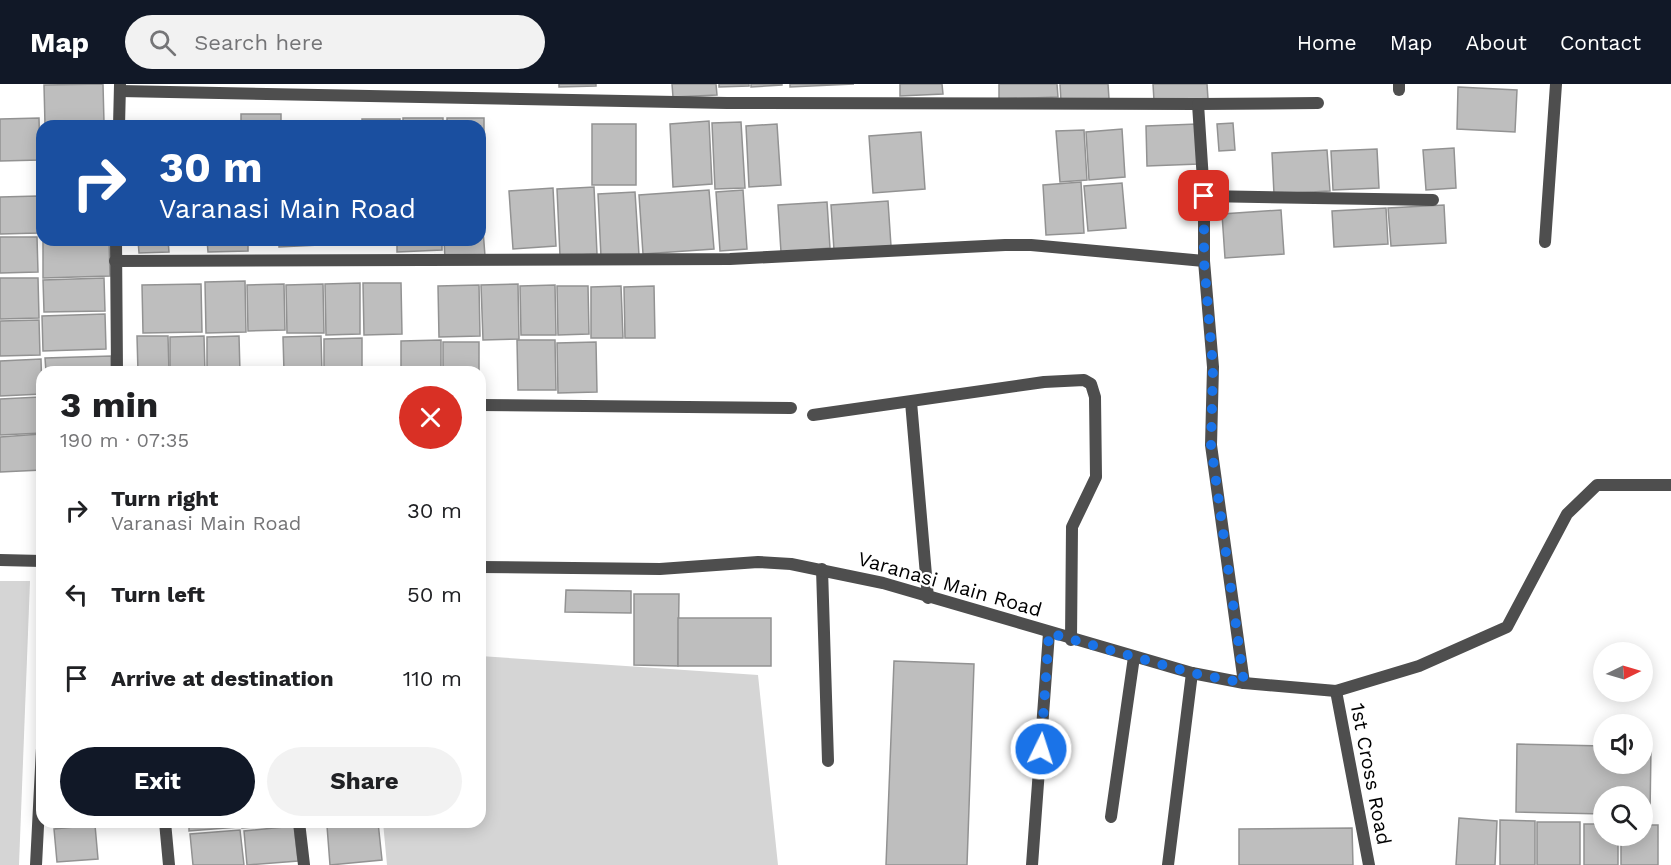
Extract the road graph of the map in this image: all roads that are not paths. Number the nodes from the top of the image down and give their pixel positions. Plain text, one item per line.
1 (1556, 84) edge
2 (120, 87) edge
3 (1318, 103) dead end
4 (1198, 104) junction
5 (119, 120) edge
6 (1204, 196) junction
7 (1433, 200) dead end
8 (1545, 242) dead end
9 (116, 246) edge
10 (115, 261) junction
11 (1204, 261) junction
12 (117, 366) edge
13 (911, 402) junction
14 (486, 405) edge
15 (790, 408) dead end
16 (813, 415) dead end
17 (1671, 485) edge
18 (0, 560) edge
19 (36, 561) edge
20 (486, 567) edge
21 (822, 569) junction
22 (928, 598) junction
23 (1049, 633) junction
24 (1071, 640) junction
25 (1134, 657) junction
26 (1192, 673) junction
27 (1244, 683) junction
28 (1336, 691) junction
29 (828, 761) dead end
30 (1111, 817) dead end
31 (38, 828) edge
32 (166, 828) edge
33 (300, 828) edge
34 (36, 865) edge
35 (169, 865) edge
36 (304, 865) edge
37 (1032, 865) edge
38 (1168, 865) edge
39 (1369, 865) edge

1 - 8 street
2 - 4 street
2 - 5 street
3 - 4 street
4 - 6 street
6 - 7 street
6 - 11 street
9 - 10 street
10 - 11 street
10 - 12 street
11 - 27 street
13 - 16 street
13 - 22 street
13 - 24 street
14 - 15 street
17 - 28 street, Varanasi Main Road
18 - 19 street
20 - 21 street, Varanasi Main Road
21 - 22 street, Varanasi Main Road
21 - 29 street
22 - 23 street, Varanasi Main Road
23 - 24 street, Varanasi Main Road
23 - 37 street
24 - 25 street, Varanasi Main Road
25 - 26 street, Varanasi Main Road
25 - 30 street
26 - 27 street, Varanasi Main Road
26 - 38 street
27 - 28 street, Varanasi Main Road
28 - 39 street, 1st Cross Road
31 - 34 street
32 - 35 street
33 - 36 street

